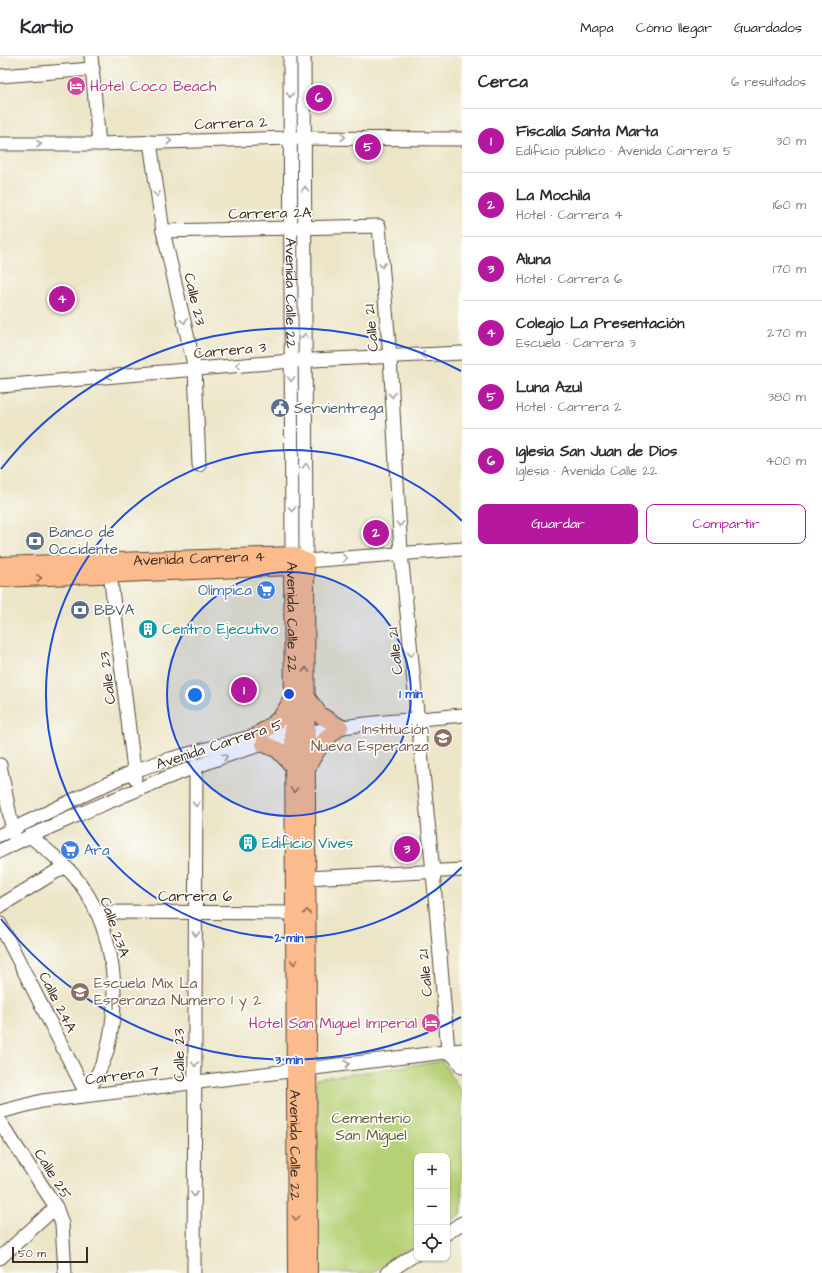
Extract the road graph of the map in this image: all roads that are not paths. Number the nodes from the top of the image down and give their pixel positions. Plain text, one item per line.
1 (290, 56) edge
2 (304, 56) edge
3 (92, 62) edge
4 (0, 76) edge
5 (290, 138) junction
6 (304, 138) junction
7 (462, 139) edge
8 (150, 142) junction
9 (0, 144) edge
10 (99, 144) junction
11 (379, 226) joint
12 (305, 228) junction
13 (291, 229) junction
14 (163, 231) junction
15 (462, 353) edge
16 (390, 357) junction
17 (291, 361) junction
18 (305, 361) junction
19 (195, 369) junction
20 (0, 386) edge
21 (199, 465) dead end
22 (462, 549) edge
23 (401, 553) junction
24 (297, 561) junction
25 (0, 565) edge
26 (110, 568) junction
27 (0, 579) edge
28 (300, 693) junction
29 (462, 715) edge
30 (417, 720) junction
31 (340, 727) junction
32 (300, 729) junction
33 (262, 739) junction
34 (0, 765) edge
35 (196, 766) junction
36 (300, 768) junction
37 (134, 771) junction
38 (136, 790) junction
39 (12, 829) junction
40 (0, 835) edge
41 (30, 836) junction
42 (16, 842) junction
43 (0, 851) edge
44 (65, 866) junction
45 (462, 870) edge
46 (433, 872) junction
47 (307, 878) junction
48 (0, 906) edge
49 (96, 912) junction
50 (196, 912) junction
51 (294, 912) junction
52 (0, 924) edge
53 (462, 1050) edge
54 (448, 1051) junction
55 (462, 1067) edge
56 (301, 1070) junction
57 (195, 1083) junction
58 (87, 1096) junction
59 (0, 1112) edge
60 (0, 1122) edge
61 (56, 1207) junction
62 (462, 1223) edge
63 (450, 1231) edge
64 (414, 1255) edge
65 (0, 1258) edge
66 (65, 1273) edge
67 (194, 1273) edge
68 (296, 1273) edge
69 (309, 1273) edge
70 (387, 1273) edge

1 -> 5 street, Avenida Calle 22
2 - 6 street, Avenida Calle 22
3 - 4 street
3 - 10 street
5 - 6 street, Carrera 2
8 -> 5 street, Carrera 2
5 - 13 street, Avenida Calle 22
6 -> 7 street, Carrera 2
12 -> 6 street, Avenida Calle 22
8 - 10 street, Carrera 2
8 -> 14 street, Calle 23
9 -> 10 street, Carrera 2
11 - 12 street, Carrera 2A
11 -> 16 street, Calle 21
12 - 13 street, Carrera 2A
18 -> 12 street, Avenida Calle 22
13 - 14 street, Carrera 2A
13 - 17 street, Avenida Calle 22
14 -> 19 street, Calle 23
15 -> 16 street, Carrera 3
16 - 18 street, Carrera 3
16 -> 23 street, Calle 21
17 - 18 street, Carrera 3
17 -> 19 street, Carrera 3
17 -> 24 street, Avenida Calle 22
24 -> 18 street, Avenida Calle 22
19 -> 20 street, Carrera 3
19 - 21 street, Calle 23
22 - 23 street
24 -> 23 street
23 -> 30 street, Calle 21
24 - 26 main road, Avenida Carrera 4
24 - 28 main road, Avenida Calle 22
25 - 26 main road, Avenida Carrera 4
27 -> 26 main road, Avenida Carrera 4
26 - 37 street, Calle 23
28 - 31 main road
28 - 32 main road, Avenida Calle 22
28 - 33 main road
29 - 30 street, Avenida Carrera 5
30 - 31 street, Avenida Carrera 5
30 - 46 street, Calle 21
31 - 32 street, Avenida Carrera 5
31 - 36 main road
32 - 33 street, Avenida Carrera 5
32 - 36 main road, Avenida Calle 22
35 -> 33 street, Avenida Carrera 5
33 - 36 main road
33 - 37 street, Avenida Carrera 5
34 - 39 street
35 - 38 street, Avenida Carrera 5
35 -> 50 street, Calle 23
36 - 47 main road, Avenida Calle 22
36 -> 51 main road, Avenida Calle 22
37 - 38 street, Calle 23
37 - 39 street, Avenida Carrera 5
38 - 41 street, Avenida Carrera 5
39 - 40 street, Avenida Carrera 5
39 - 42 street
41 - 42 street, Avenida Carrera 5
41 - 44 street, Calle 23A
42 - 43 street, Avenida Carrera 5
44 - 48 street
44 - 49 street, Calle 23A
45 - 46 street
46 - 47 street
46 - 54 street, Calle 21
56 -> 47 main road, Avenida Calle 22
49 - 50 street, Carrera 6
49 - 58 street, Calle 23A
50 - 51 street, Carrera 6
50 -> 57 street, Calle 23
51 -> 56 main road, Avenida Calle 22
52 - 58 street, Calle 24A
53 - 54 street, Carrera 7
54 - 55 street
56 -> 54 street, Carrera 7
56 - 57 street, Carrera 7
56 -> 68 main road, Avenida Calle 22
56 - 69 main road, Avenida Calle 22
57 - 58 street, Carrera 7
57 -> 67 street, Calle 23
58 - 59 street, Carrera 7
60 - 61 street, Calle 25
61 - 65 street
61 - 66 street, Calle 25
62 - 63 street
64 - 70 street

